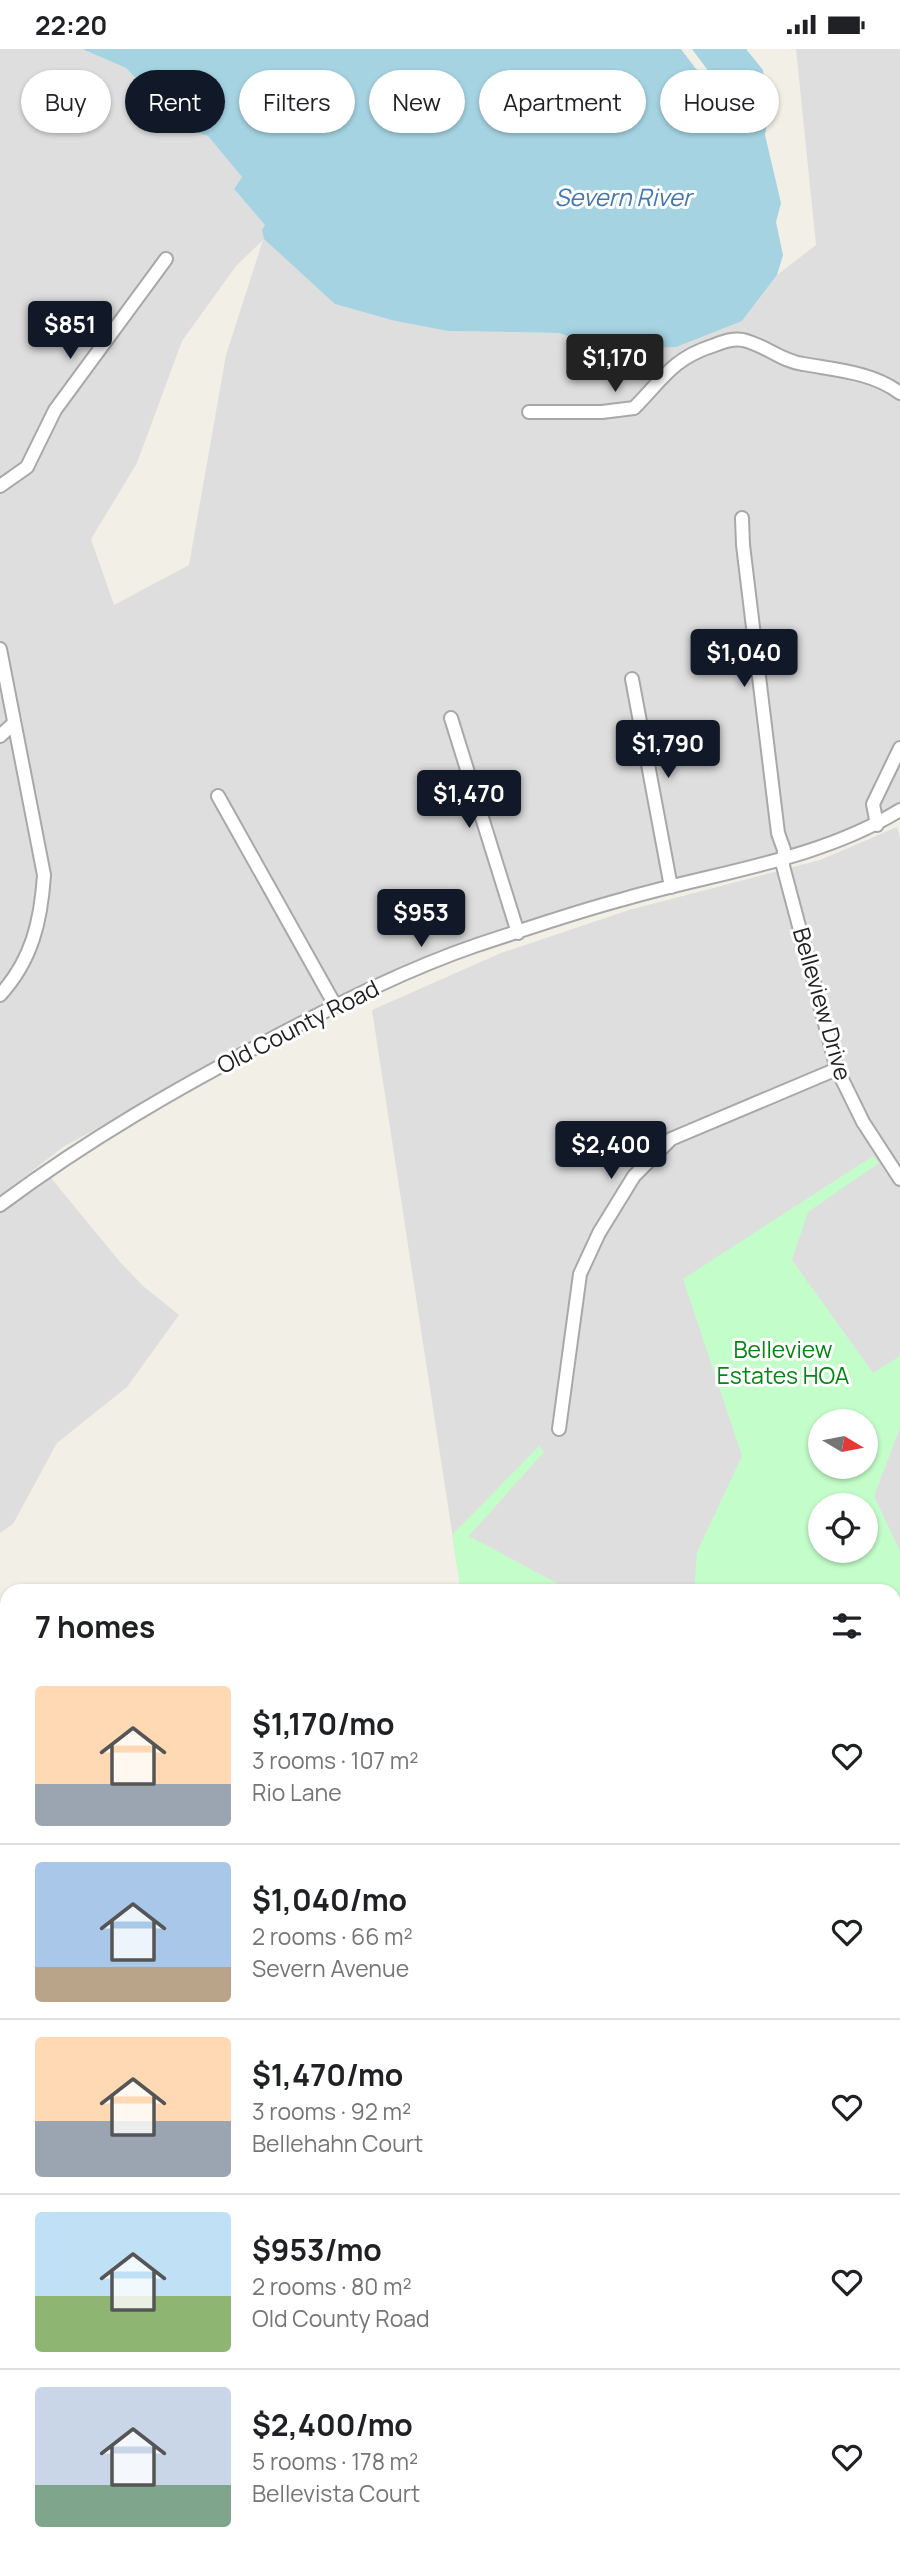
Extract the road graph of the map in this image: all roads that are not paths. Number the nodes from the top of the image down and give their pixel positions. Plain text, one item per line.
1 (166, 259) dead end
2 (900, 393) edge
3 (528, 412) dead end
4 (0, 486) edge
5 (742, 518) dead end
6 (0, 649) edge
7 (632, 679) dead end
8 (451, 717) dead end
9 (13, 724) junction
10 (0, 736) edge
11 (900, 748) edge
12 (218, 796) dead end
13 (900, 810) edge
14 (877, 825) junction
15 (784, 858) junction
16 (671, 887) junction
17 (518, 933) junction
18 (0, 995) edge
19 (335, 1005) junction
20 (836, 1069) junction
21 (900, 1179) edge
22 (0, 1205) edge
23 (559, 1429) dead end

1 - 4 street
2 - 3 street
5 - 15 street, Belleview Drive
6 - 9 street
7 - 16 street
8 - 17 street
9 - 10 street
9 - 18 street
11 - 14 street
12 - 19 street
13 - 14 street, Old County Road
14 - 15 street, Old County Road
15 - 16 street, Old County Road
15 - 20 street, Belleview Drive
16 - 17 street, Old County Road
17 - 19 street, Old County Road
19 - 22 street, Old County Road
20 - 21 street, Belleview Drive
20 - 23 street

